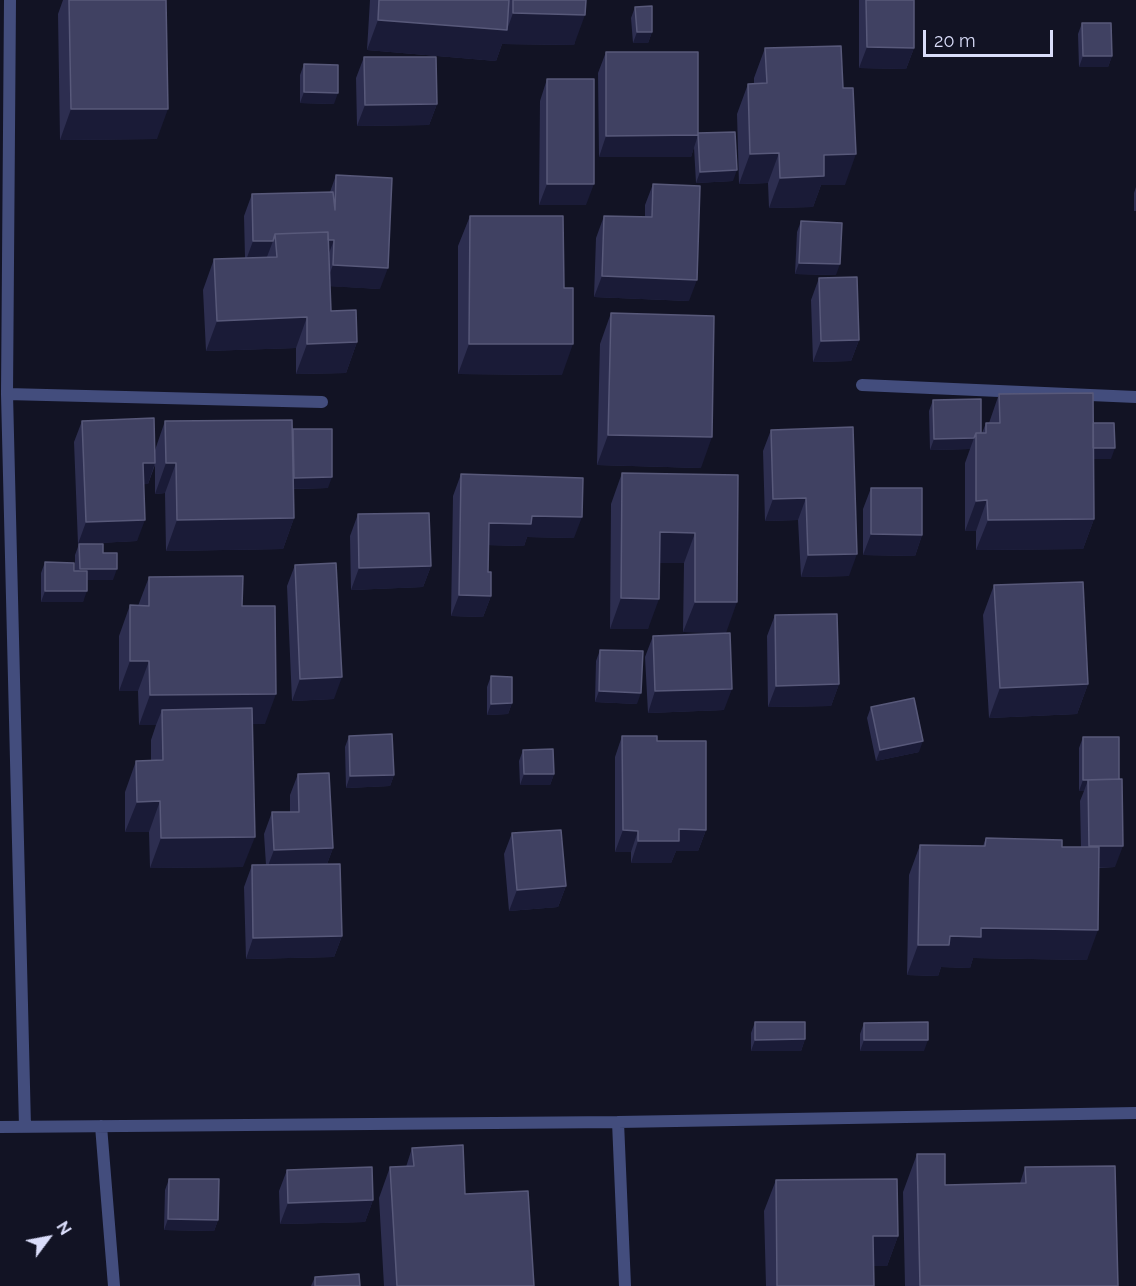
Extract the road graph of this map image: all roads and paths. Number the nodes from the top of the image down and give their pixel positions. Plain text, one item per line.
1 (7, 5) edge
2 (862, 385) dead end
3 (7, 394) junction
4 (1136, 397) edge
5 (321, 402) dead end
6 (1136, 1113) edge
7 (618, 1122) junction
8 (101, 1126) junction
9 (0, 1127) edge
10 (25, 1127) junction
11 (114, 1286) edge
12 (625, 1286) edge

1 - 3 street
2 - 4 street
3 - 5 street
3 - 10 street
6 - 7 street
7 - 8 street
7 - 12 street
8 - 10 street
8 - 11 street
9 - 10 street

